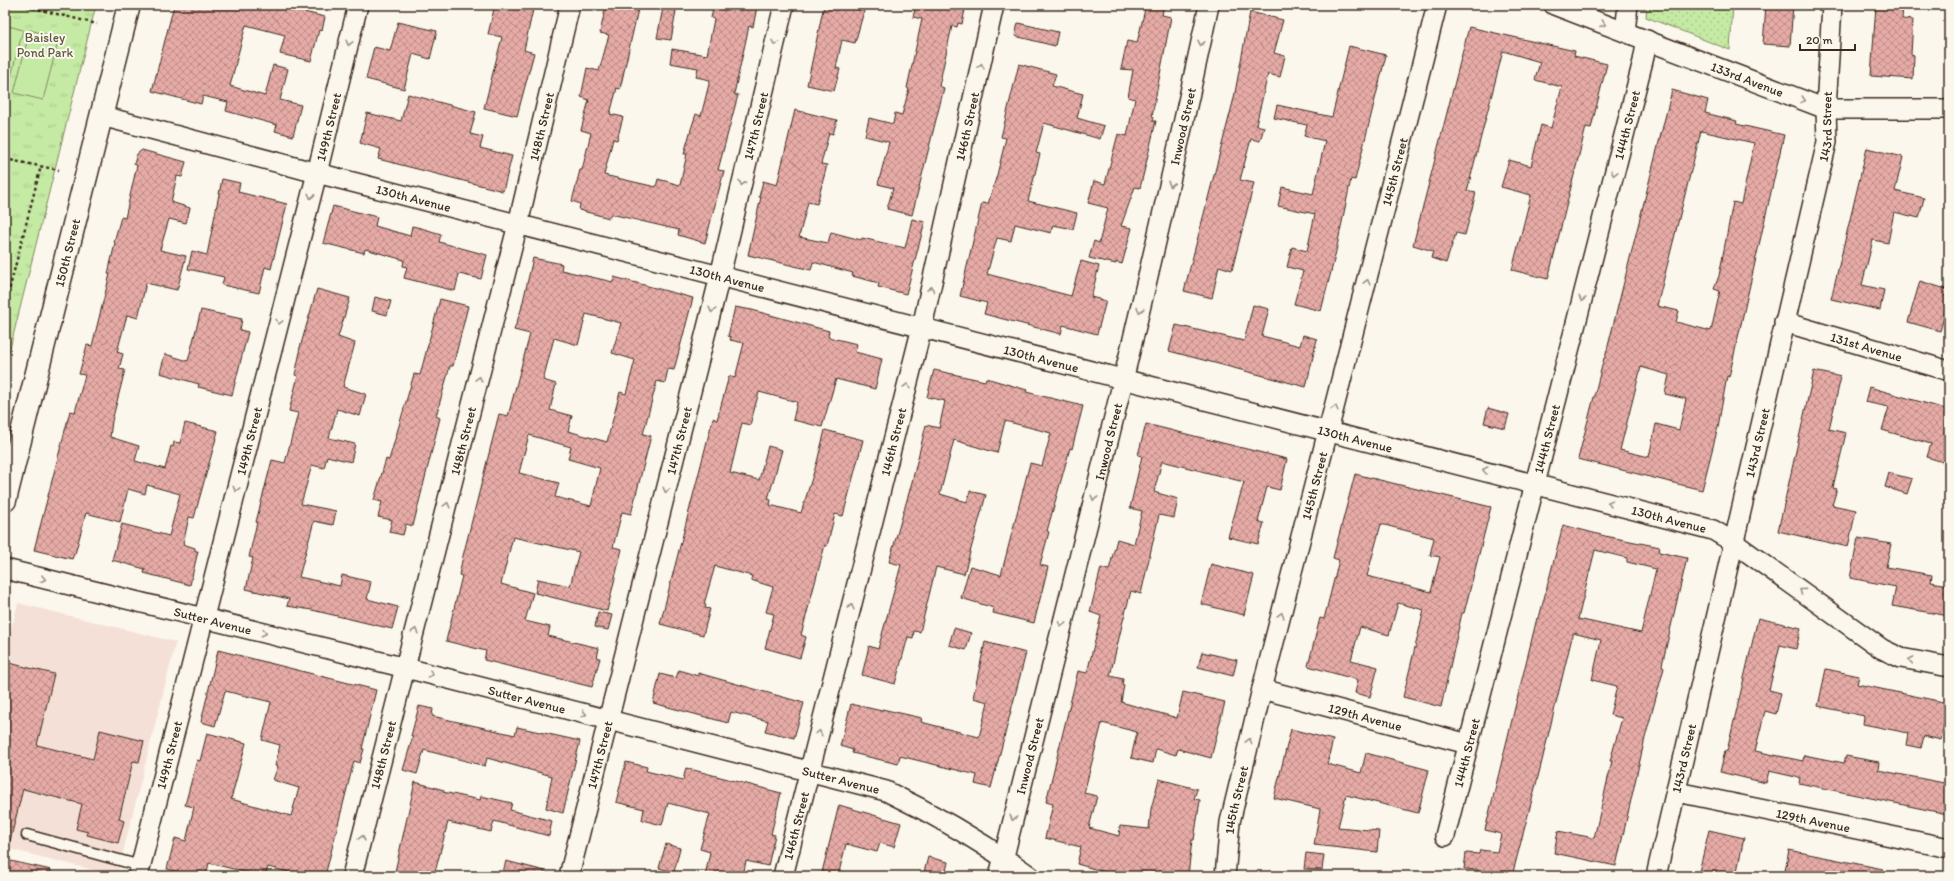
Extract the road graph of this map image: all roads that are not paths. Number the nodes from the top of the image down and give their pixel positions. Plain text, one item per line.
1 (129, 5) edge
2 (358, 5) edge
3 (570, 5) edge
4 (784, 5) edge
5 (994, 5) edge
6 (1209, 5) edge
7 (1437, 5) edge
8 (1554, 5) edge
9 (1628, 5) edge
10 (1832, 5) edge
11 (1625, 32) junction
12 (1647, 40) junction
13 (1826, 109) junction
14 (1949, 109) edge
15 (102, 116) junction
16 (317, 173) junction
17 (518, 224) junction
18 (720, 276) junction
19 (1784, 322) junction
20 (922, 327) junction
21 (1949, 371) edge
22 (1124, 378) junction
23 (1329, 431) junction
24 (1535, 483) junction
25 (5, 500) edge
26 (1733, 542) junction
27 (5, 569) edge
28 (203, 617) junction
29 (1949, 667) edge
30 (406, 668) junction
31 (1262, 689) junction
32 (608, 720) junction
33 (1468, 744) junction
34 (809, 771) junction
35 (1676, 792) junction
36 (28, 835) dead end
37 (1445, 836) dead end
38 (1949, 848) edge
39 (1003, 858) junction
40 (139, 871) edge
41 (352, 876) edge
42 (569, 876) edge
43 (783, 876) edge
44 (999, 876) edge
45 (1030, 876) edge
46 (1224, 876) edge
47 (1656, 876) edge

1 - 15 main road, 150th Street
2 -> 16 street, 149th Street
3 - 17 street, 148th Street
4 -> 18 street, 147th Street
20 -> 5 street, 146th Street
6 -> 22 street, Inwood Street
23 -> 7 street, 145th Street
8 -> 11 street, 133rd Avenue
9 - 11 street
10 - 13 street, 143rd Street
11 - 12 street, 133rd Avenue
12 -> 13 street, 133rd Avenue
12 -> 24 street, 144th Street
13 - 14 street, 133rd Avenue
13 - 19 street, 143rd Street
15 - 16 street, 130th Avenue
15 - 25 main road, 150th Street
16 - 17 street, 130th Avenue
16 -> 28 street, 149th Street
17 - 18 street, 130th Avenue
30 -> 17 street, 148th Street
18 - 20 street, 130th Avenue
18 -> 32 street, 147th Street
19 - 21 street, 131st Avenue
19 - 26 street, 143rd Street
20 - 22 street, 130th Avenue
34 -> 20 street, 146th Street
22 - 23 street, 130th Avenue
22 -> 39 street, Inwood Street
24 -> 23 street, 130th Avenue
31 -> 23 street, 145th Street
26 -> 24 street, 130th Avenue
24 - 33 street, 144th Street
29 -> 26 street, 130th Avenue
26 - 35 street, 143rd Street
27 -> 28 street, Sutter Avenue
28 -> 30 street, Sutter Avenue
28 - 40 street, 149th Street
30 -> 32 street, Sutter Avenue
41 -> 30 street, 148th Street
31 - 33 street, 129th Avenue
46 -> 31 street, 145th Street
32 - 34 street, Sutter Avenue
32 - 42 street, 147th Street
33 - 37 street, 144th Street
34 - 39 street, Sutter Avenue
34 - 43 street, 146th Street
35 - 38 street, 129th Avenue
35 - 47 street, 143rd Street
36 - 40 lane
39 - 44 street, Inwood Street
39 - 45 street, Sutter Avenue

